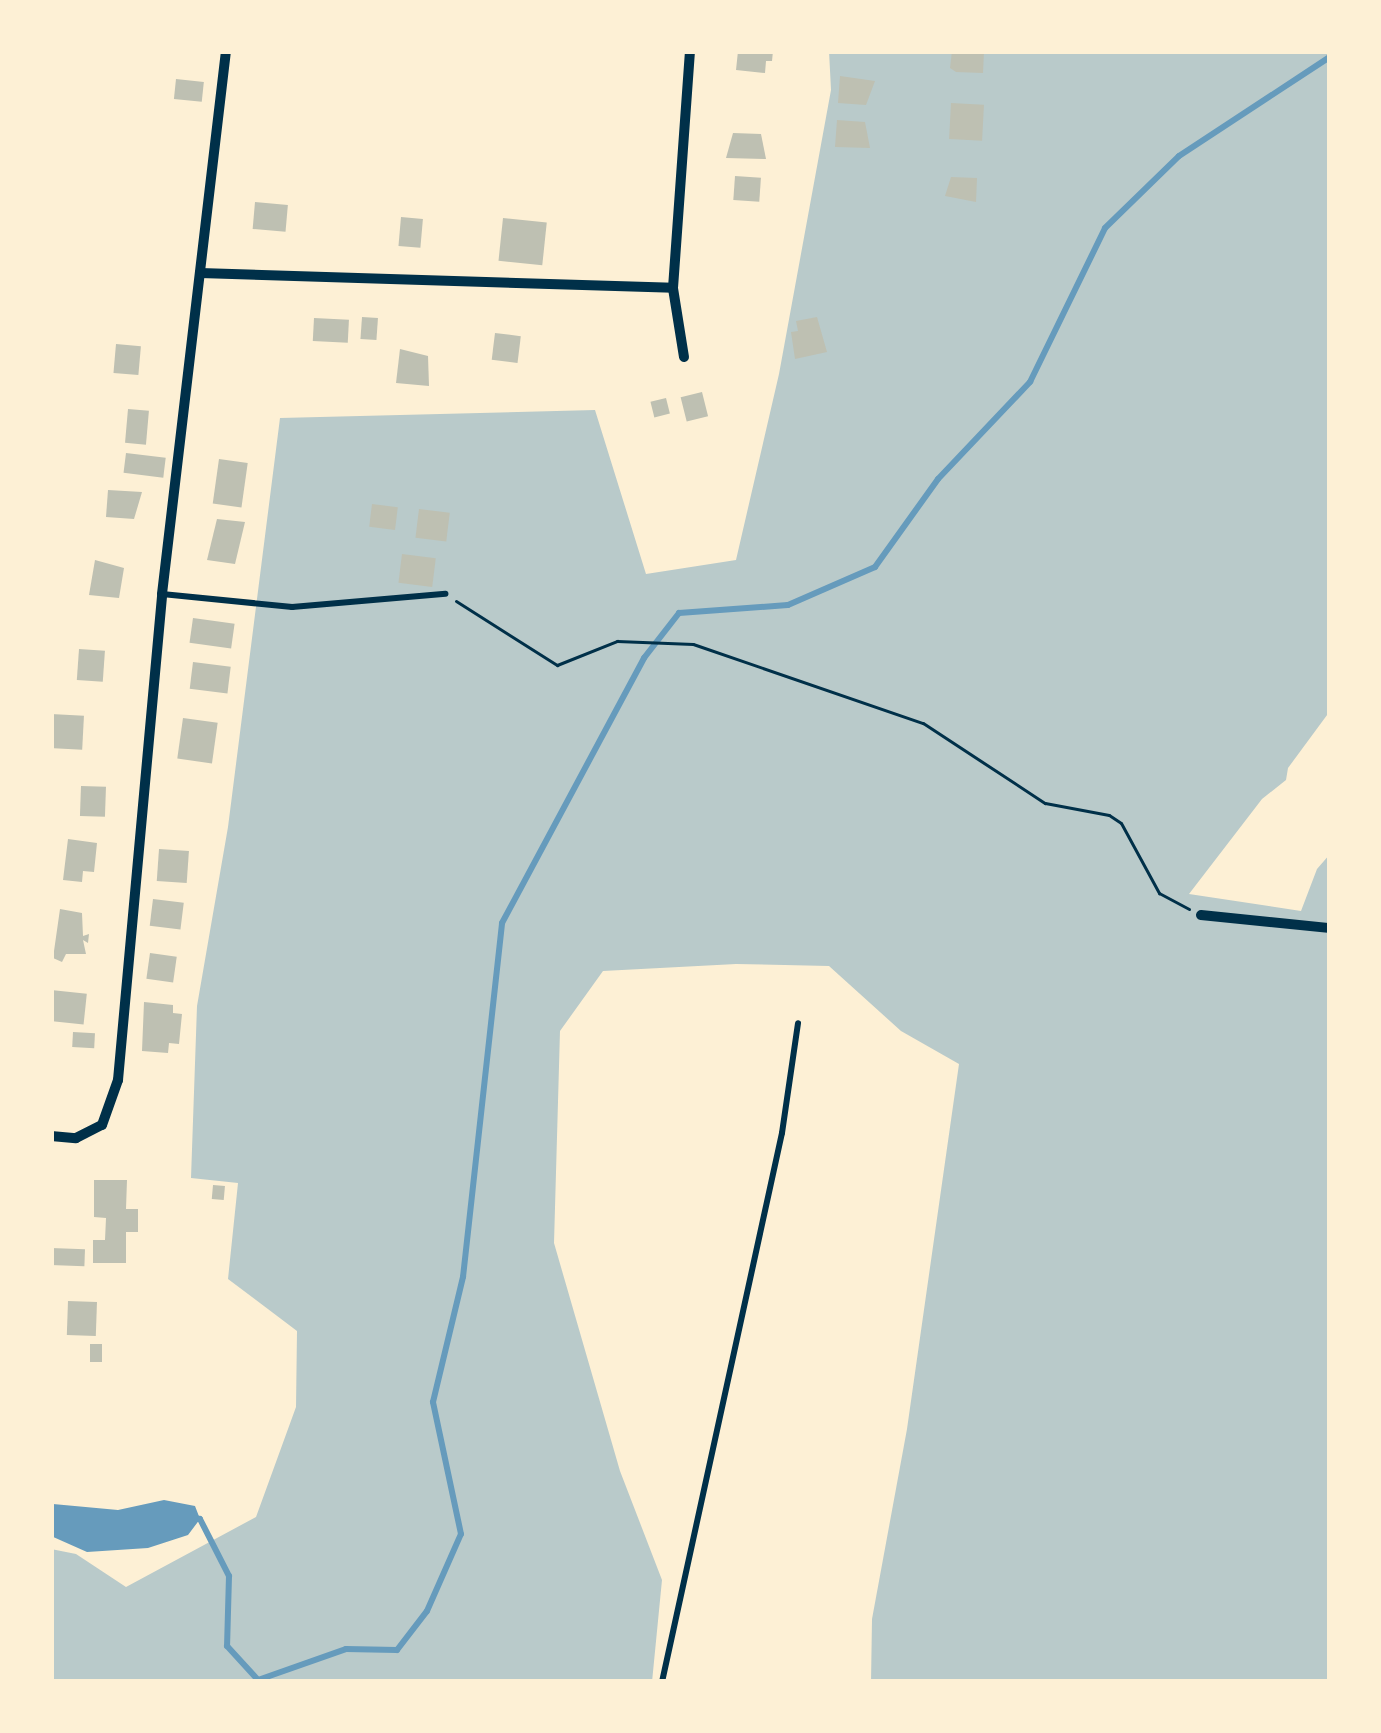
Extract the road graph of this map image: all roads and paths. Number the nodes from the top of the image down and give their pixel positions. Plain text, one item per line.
1 (226, 51) edge
2 (690, 51) edge
3 (200, 273) junction
4 (673, 288) junction
5 (684, 357) dead end
6 (162, 594) junction
7 (445, 594) joint
8 (1201, 915) joint
9 (1330, 928) edge
10 (798, 1023) dead end
11 (51, 1136) edge
12 (662, 1682) edge

1 - 3 street
2 - 4 street
3 - 4 street
3 - 6 street
4 - 5 street
6 - 7 lane
6 - 11 street
7 - 8 path
8 - 9 street
10 - 12 lane

